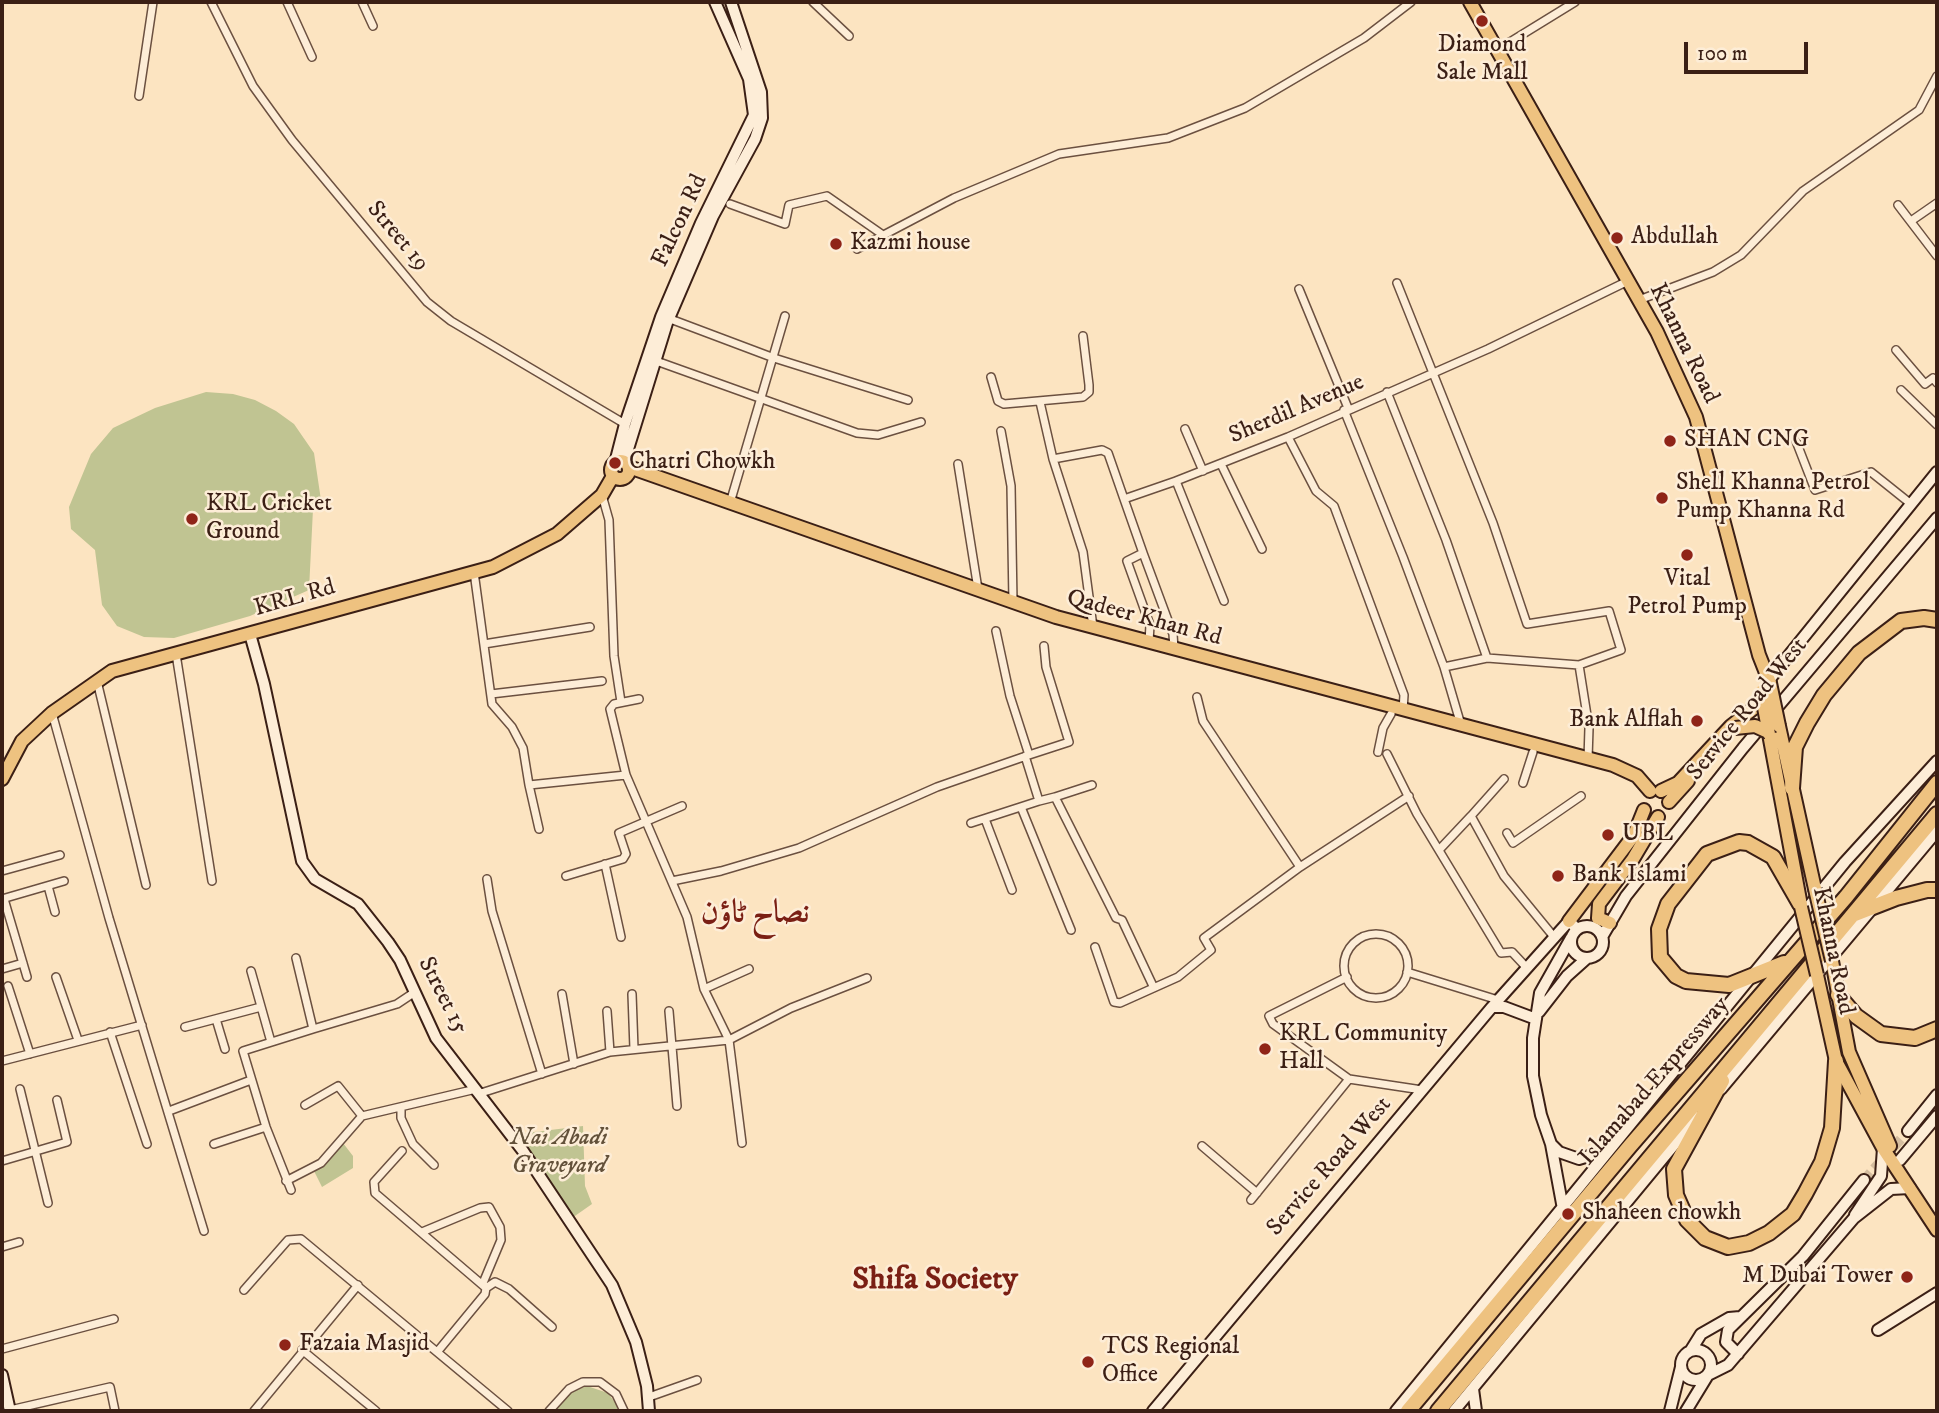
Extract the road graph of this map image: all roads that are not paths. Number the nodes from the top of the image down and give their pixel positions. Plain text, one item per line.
1 (153, 2) edge
2 (211, 2) edge
3 (287, 2) edge
4 (362, 2) edge
5 (715, 2) edge
6 (731, 2) edge
7 (813, 2) edge
8 (1411, 2) edge
9 (1470, 2) edge
10 (1575, 2) edge
11 (373, 26) dead end
12 (849, 36) dead end
13 (1497, 50) junction
14 (312, 57) dead end
15 (1937, 76) edge
16 (139, 96) dead end
17 (1937, 203) edge
18 (730, 204) dead end
19 (1898, 205) dead end
20 (1911, 221) junction
21 (883, 235) junction
22 (857, 249) dead end
23 (1937, 256) edge
24 (1628, 281) junction
25 (1397, 284) dead end
26 (1299, 289) dead end
27 (1639, 300) junction
28 (785, 316) dead end
29 (673, 320) dead end
30 (1083, 336) dead end
31 (1896, 350) dead end
32 (774, 358) junction
33 (659, 362) dead end
34 (1430, 374) junction
35 (991, 377) dead end
36 (1937, 383) edge
37 (1900, 390) dead end
38 (1387, 392) junction
39 (760, 396) junction
40 (908, 400) dead end
41 (1040, 402) junction
42 (1346, 409) junction
43 (921, 422) dead end
44 (625, 424) junction
45 (1937, 425) edge
46 (1185, 429) dead end
47 (1001, 431) dead end
48 (1288, 437) junction
49 (1796, 441) dead end
50 (1053, 459) junction
51 (958, 464) dead end
52 (1221, 464) junction
53 (622, 469) junction
54 (1203, 471) junction
55 (1937, 472) edge
56 (1177, 481) junction
57 (602, 495) junction
58 (1124, 499) junction
59 (729, 503) junction
60 (1910, 505) junction
61 (1937, 518) edge
62 (1262, 549) dead end
63 (1143, 554) junction
64 (474, 572) junction
65 (979, 590) junction
66 (1224, 601) dead end
67 (1013, 603) junction
68 (1937, 620) edge
69 (590, 627) dead end
70 (1093, 627) junction
71 (996, 631) dead end
72 (250, 634) junction
73 (1149, 643) junction
74 (484, 644) junction
75 (1044, 646) dead end
76 (1174, 650) junction
77 (176, 654) junction
78 (1487, 658) junction
79 (1579, 665) junction
80 (1444, 667) junction
81 (97, 681) junction
82 (602, 681) dead end
83 (1766, 689) junction
84 (491, 694) junction
85 (1197, 697) dead end
86 (639, 699) dead end
87 (621, 702) junction
88 (1397, 712) junction
89 (52, 713) junction
90 (1461, 725) junction
91 (1772, 731) junction
92 (1378, 752) dead end
93 (1533, 752) junction
94 (1387, 754) dead end
95 (1027, 756) junction
96 (1588, 758) junction
97 (1937, 761) edge
98 (626, 775) junction
99 (2, 779) edge
100 (1504, 779) dead end
101 (1937, 782) edge
102 (1523, 783) dead end
103 (529, 785) junction
104 (1092, 785) dead end
105 (1792, 788) junction
106 (1656, 795) junction
107 (1409, 796) junction
108 (1581, 796) dead end
109 (1055, 797) junction
110 (1039, 802) junction
111 (682, 806) dead end
112 (1021, 807) junction
113 (1644, 810) junction
114 (1937, 814) edge
115 (1471, 816) junction
116 (1658, 817) junction
117 (985, 818) junction
118 (644, 821) junction
119 (971, 823) dead end
120 (539, 829) dead end
121 (1937, 831) edge
122 (1507, 833) dead end
123 (1439, 850) junction
124 (60, 855) dead end
125 (605, 864) junction
126 (1300, 867) junction
127 (2, 871) edge
128 (566, 876) dead end
129 (487, 879) dead end
130 (64, 881) dead end
131 (212, 881) dead end
132 (672, 881) junction
133 (146, 885) dead end
134 (48, 886) junction
135 (1012, 890) dead end
136 (1937, 890) edge
137 (3, 899) edge
138 (1801, 905) junction
139 (1871, 908) junction
140 (55, 912) dead end
141 (1853, 915) junction
142 (1609, 923) junction
143 (1071, 930) dead end
144 (1572, 930) junction
145 (621, 937) dead end
146 (1554, 937) junction
147 (1602, 937) junction
148 (1094, 947) dead end
149 (296, 958) dead end
150 (1586, 959) junction
151 (1789, 961) junction
152 (23, 963) junction
153 (1527, 968) junction
154 (2, 969) edge
155 (749, 970) dead end
156 (251, 971) dead end
157 (1408, 972) junction
158 (27, 976) dead end
159 (56, 977) dead end
160 (1347, 977) junction
161 (1751, 977) junction
162 (867, 978) dead end
163 (8, 986) dead end
164 (1153, 986) junction
165 (704, 989) junction
166 (415, 992) junction
167 (562, 994) dead end
168 (632, 994) dead end
169 (1838, 995) junction
170 (1498, 1005) junction
171 (261, 1007) junction
172 (607, 1011) dead end
173 (669, 1011) dead end
174 (1534, 1016) junction
175 (216, 1019) junction
176 (142, 1025) junction
177 (184, 1027) dead end
178 (313, 1029) junction
179 (1937, 1029) edge
180 (110, 1032) junction
181 (78, 1040) junction
182 (729, 1040) junction
183 (271, 1042) junction
184 (673, 1045) junction
185 (225, 1049) dead end
186 (634, 1049) junction
187 (610, 1052) junction
188 (1738, 1052) junction
189 (30, 1054) junction
190 (2, 1061) edge
191 (1836, 1061) junction
192 (574, 1064) junction
193 (542, 1074) junction
194 (1349, 1079) junction
195 (251, 1080) junction
196 (20, 1089) dead end
197 (479, 1091) junction
198 (1423, 1091) junction
199 (1937, 1095) edge
200 (57, 1100) dead end
201 (1710, 1102) junction
202 (305, 1105) dead end
203 (677, 1106) dead end
204 (401, 1107) junction
205 (169, 1111) junction
206 (362, 1116) junction
207 (1937, 1116) edge
208 (266, 1127) junction
209 (1908, 1131) tunnel mouth
210 (742, 1143) dead end
211 (147, 1144) dead end
212 (214, 1144) dead end
213 (1551, 1144) junction
214 (1202, 1146) dead end
215 (1883, 1148) junction
216 (1611, 1149) junction
217 (37, 1151) junction
218 (402, 1152) dead end
219 (1900, 1160) junction
220 (2, 1161) edge
221 (434, 1165) dead end
222 (1864, 1180) tunnel mouth
223 (286, 1181) junction
224 (1910, 1188) junction
225 (291, 1191) dead end
226 (48, 1203) dead end
227 (1563, 1209) junction
228 (1937, 1216) edge
229 (1854, 1218) junction
230 (1937, 1230) edge
231 (204, 1231) dead end
232 (422, 1232) junction
233 (19, 1242) dead end
234 (2, 1247) edge
235 (358, 1285) junction
236 (484, 1285) junction
237 (244, 1290) dead end
238 (1937, 1293) edge
239 (1740, 1317) junction
240 (114, 1318) dead end
241 (552, 1327) dead end
242 (1878, 1330) dead end
243 (2, 1349) edge
244 (302, 1350) junction
245 (1691, 1350) junction
246 (438, 1351) junction
247 (1738, 1354) junction
248 (1681, 1367) junction
249 (2, 1375) edge
250 (1708, 1375) junction
251 (697, 1380) dead end
252 (1473, 1389) junction
253 (649, 1397) junction
254 (10, 1411) edge
255 (115, 1411) edge
256 (254, 1411) edge
257 (376, 1411) edge
258 (508, 1411) edge
259 (549, 1411) edge
260 (624, 1411) edge
261 (649, 1411) edge
262 (1153, 1411) edge
263 (1396, 1411) edge
264 (1408, 1411) edge
265 (1438, 1411) edge
266 (1454, 1411) edge
267 (1476, 1411) edge
268 (1671, 1411) edge
269 (1686, 1411) edge

1 - 16 street
2 - 44 street, Street 19
3 - 14 street
4 - 11 street
5 - 44 street, Falcon Rd
6 - 53 street, Falcon Rd
7 - 12 street
8 - 21 street
9 - 13 main road, Khanna Road
10 - 13 street
13 - 24 main road, Khanna Road
15 - 27 street
17 - 20 street
18 - 21 street
19 - 20 street
20 - 23 street
21 - 22 street
24 - 27 main road, Khanna Road
24 - 34 street, Sherdil Avenue
25 - 34 street
26 - 42 street
27 - 83 main road, Khanna Road
28 - 32 street
29 - 32 street
30 - 41 street
31 - 36 street
32 - 39 street
32 - 40 street
33 - 39 street
34 - 38 street, Sherdil Avenue
34 - 79 street
35 - 41 street
37 - 45 street
38 - 42 street, Sherdil Avenue
38 - 78 street
39 - 43 street
39 - 59 street
41 - 50 street
42 - 48 street, Sherdil Avenue
42 - 80 street
44 - 53 street, Falcon Rd
46 - 54 street
47 - 67 street
48 - 52 street, Sherdil Avenue
48 - 88 street
49 - 60 street
50 - 58 street
50 - 70 street
51 - 65 street
52 - 54 street, Sherdil Avenue
52 - 62 street
53 - 57 main road, KRL Rd
53 - 59 main road, Qadeer Khan Rd
53 - 88 main road, Qadeer Khan Rd
54 - 56 street, Sherdil Avenue
55 - 60 street, Service Road West
56 - 58 street, Sherdil Avenue
56 - 66 street
57 - 64 main road, KRL Rd
57 - 87 street
58 - 63 street
59 - 65 main road, Qadeer Khan Rd
60 - 83 street, Service Road West
61 - 142 street, Service Road West
63 - 73 street
63 - 76 street
64 - 72 main road, KRL Rd
64 - 74 street
65 - 67 main road, Qadeer Khan Rd
67 - 70 main road, Qadeer Khan Rd
68 - 105 highway
69 - 74 street
70 - 73 main road, Qadeer Khan Rd
71 - 95 street
72 - 77 main road, KRL Rd
72 - 166 street, Street 15
73 - 76 main road, Qadeer Khan Rd
74 - 84 street
75 - 95 street
76 - 88 main road, Qadeer Khan Rd
77 - 81 main road, KRL Rd
77 - 131 street
78 - 79 street
78 - 80 street
79 - 96 street
80 - 90 street
81 - 89 main road, KRL Rd
81 - 133 street
82 - 84 street
83 - 91 main road, Khanna Road, bridge
83 - 91 main road, Khanna Road, bridge
83 - 106 main road
84 - 103 street
85 - 126 street
86 - 87 street
87 - 98 street
88 - 90 main road, Qadeer Khan Rd
88 - 92 street
88 - 93 main road, Qadeer Khan Rd
89 - 99 main road, KRL Rd
89 - 176 street
90 - 96 main road, Qadeer Khan Rd
91 - 105 main road, Khanna Road
91 - 106 main road, bridge
91 - 138 main road, Khanna Road
93 - 102 street
93 - 106 main road, Qadeer Khan Rd
94 - 107 street
95 - 110 street
95 - 132 street
96 - 106 main road, Qadeer Khan Rd
97 - 161 street
98 - 103 street
98 - 118 street
100 - 115 street
101 - 151 highway, Islamabad Expressway
103 - 120 street
104 - 109 street
105 - 169 main road, Khanna Road, bridge
106 - 113 main road
106 - 116 main road
107 - 123 street
107 - 126 street
108 - 122 street
109 - 110 street
109 - 164 street
110 - 112 street
111 - 118 street
112 - 117 street
112 - 143 street
113 - 116 main road
113 - 144 main road
114 - 141 highway, Islamabad Expressway
115 - 123 street
115 - 146 street
116 - 142 main road
117 - 119 street
117 - 135 street
118 - 125 street
118 - 132 street
121 - 139 street
123 - 153 street
124 - 127 street
125 - 128 street
125 - 145 street
126 - 164 street
129 - 193 street
130 - 134 street
132 - 165 street
134 - 137 street
134 - 140 street
136 - 139 highway
137 - 152 street
138 - 161 highway
138 - 191 main road, Khanna Road, bridge
139 - 141 highway
139 - 201 street
141 - 188 highway, Islamabad Expressway
142 - 147 street, Service Road West
144 - 146 street, Service Road West
144 - 147 street
144 - 150 street
144 - 174 street
146 - 153 street, Service Road West
147 - 150 street
148 - 164 street
149 - 178 street
150 - 174 street
151 - 161 highway
151 - 264 highway, Islamabad Expressway
152 - 154 street
152 - 158 street
153 - 170 street, Service Road West
155 - 165 street
156 - 171 street
157 - 160 street
157 - 160 street
157 - 170 street
159 - 181 street
160 - 194 street
161 - 216 street
162 - 182 street
163 - 189 street
165 - 182 street
166 - 178 street
166 - 197 street, Street 15
167 - 192 street
168 - 186 street
169 - 179 highway
169 - 219 main road, Khanna Road
170 - 174 street
170 - 198 street, Service Road West
171 - 175 street
171 - 183 street
172 - 187 street
173 - 184 street
174 - 213 street
175 - 177 street
175 - 185 street
176 - 180 street
176 - 205 street
178 - 183 street
180 - 181 street
180 - 211 street
181 - 189 street
182 - 184 street
182 - 210 street
183 - 195 street
184 - 186 street
184 - 203 street
186 - 187 street
187 - 192 street
188 - 201 highway
188 - 265 highway, Islamabad Expressway
189 - 190 street
191 - 201 highway
191 - 215 main road, Khanna Road
192 - 193 street
193 - 197 street
194 - 198 street
194 - 214 street
195 - 205 street
195 - 208 street
196 - 217 street
197 - 204 street
197 - 253 street, Street 15
198 - 262 street, Service Road West
199 - 209 street
200 - 217 street
201 - 252 street
202 - 206 street
204 - 206 street
204 - 221 street
205 - 231 street
206 - 223 street
207 - 219 street
208 - 212 street
208 - 223 street
213 - 216 street
213 - 227 street
215 - 224 main road, Khanna Road
215 - 229 street
216 - 227 street
217 - 220 street
217 - 226 street
218 - 232 street
219 - 228 main road, Khanna Road
222 - 239 street
223 - 225 street
224 - 229 street
224 - 230 main road, Khanna Road
227 - 263 street
229 - 247 street
232 - 236 street
232 - 236 street
233 - 234 street
235 - 237 street
235 - 244 street
235 - 246 street
236 - 241 street
236 - 246 street
238 - 242 street
239 - 245 street
239 - 247 street
240 - 243 street
244 - 256 street
244 - 257 street
245 - 248 street
245 - 250 street
246 - 258 street
247 - 250 street
248 - 250 street
248 - 268 street
249 - 254 street
250 - 269 street
251 - 253 street
252 - 266 street
252 - 267 street
253 - 261 street, Street 15
254 - 255 street
259 - 260 street

